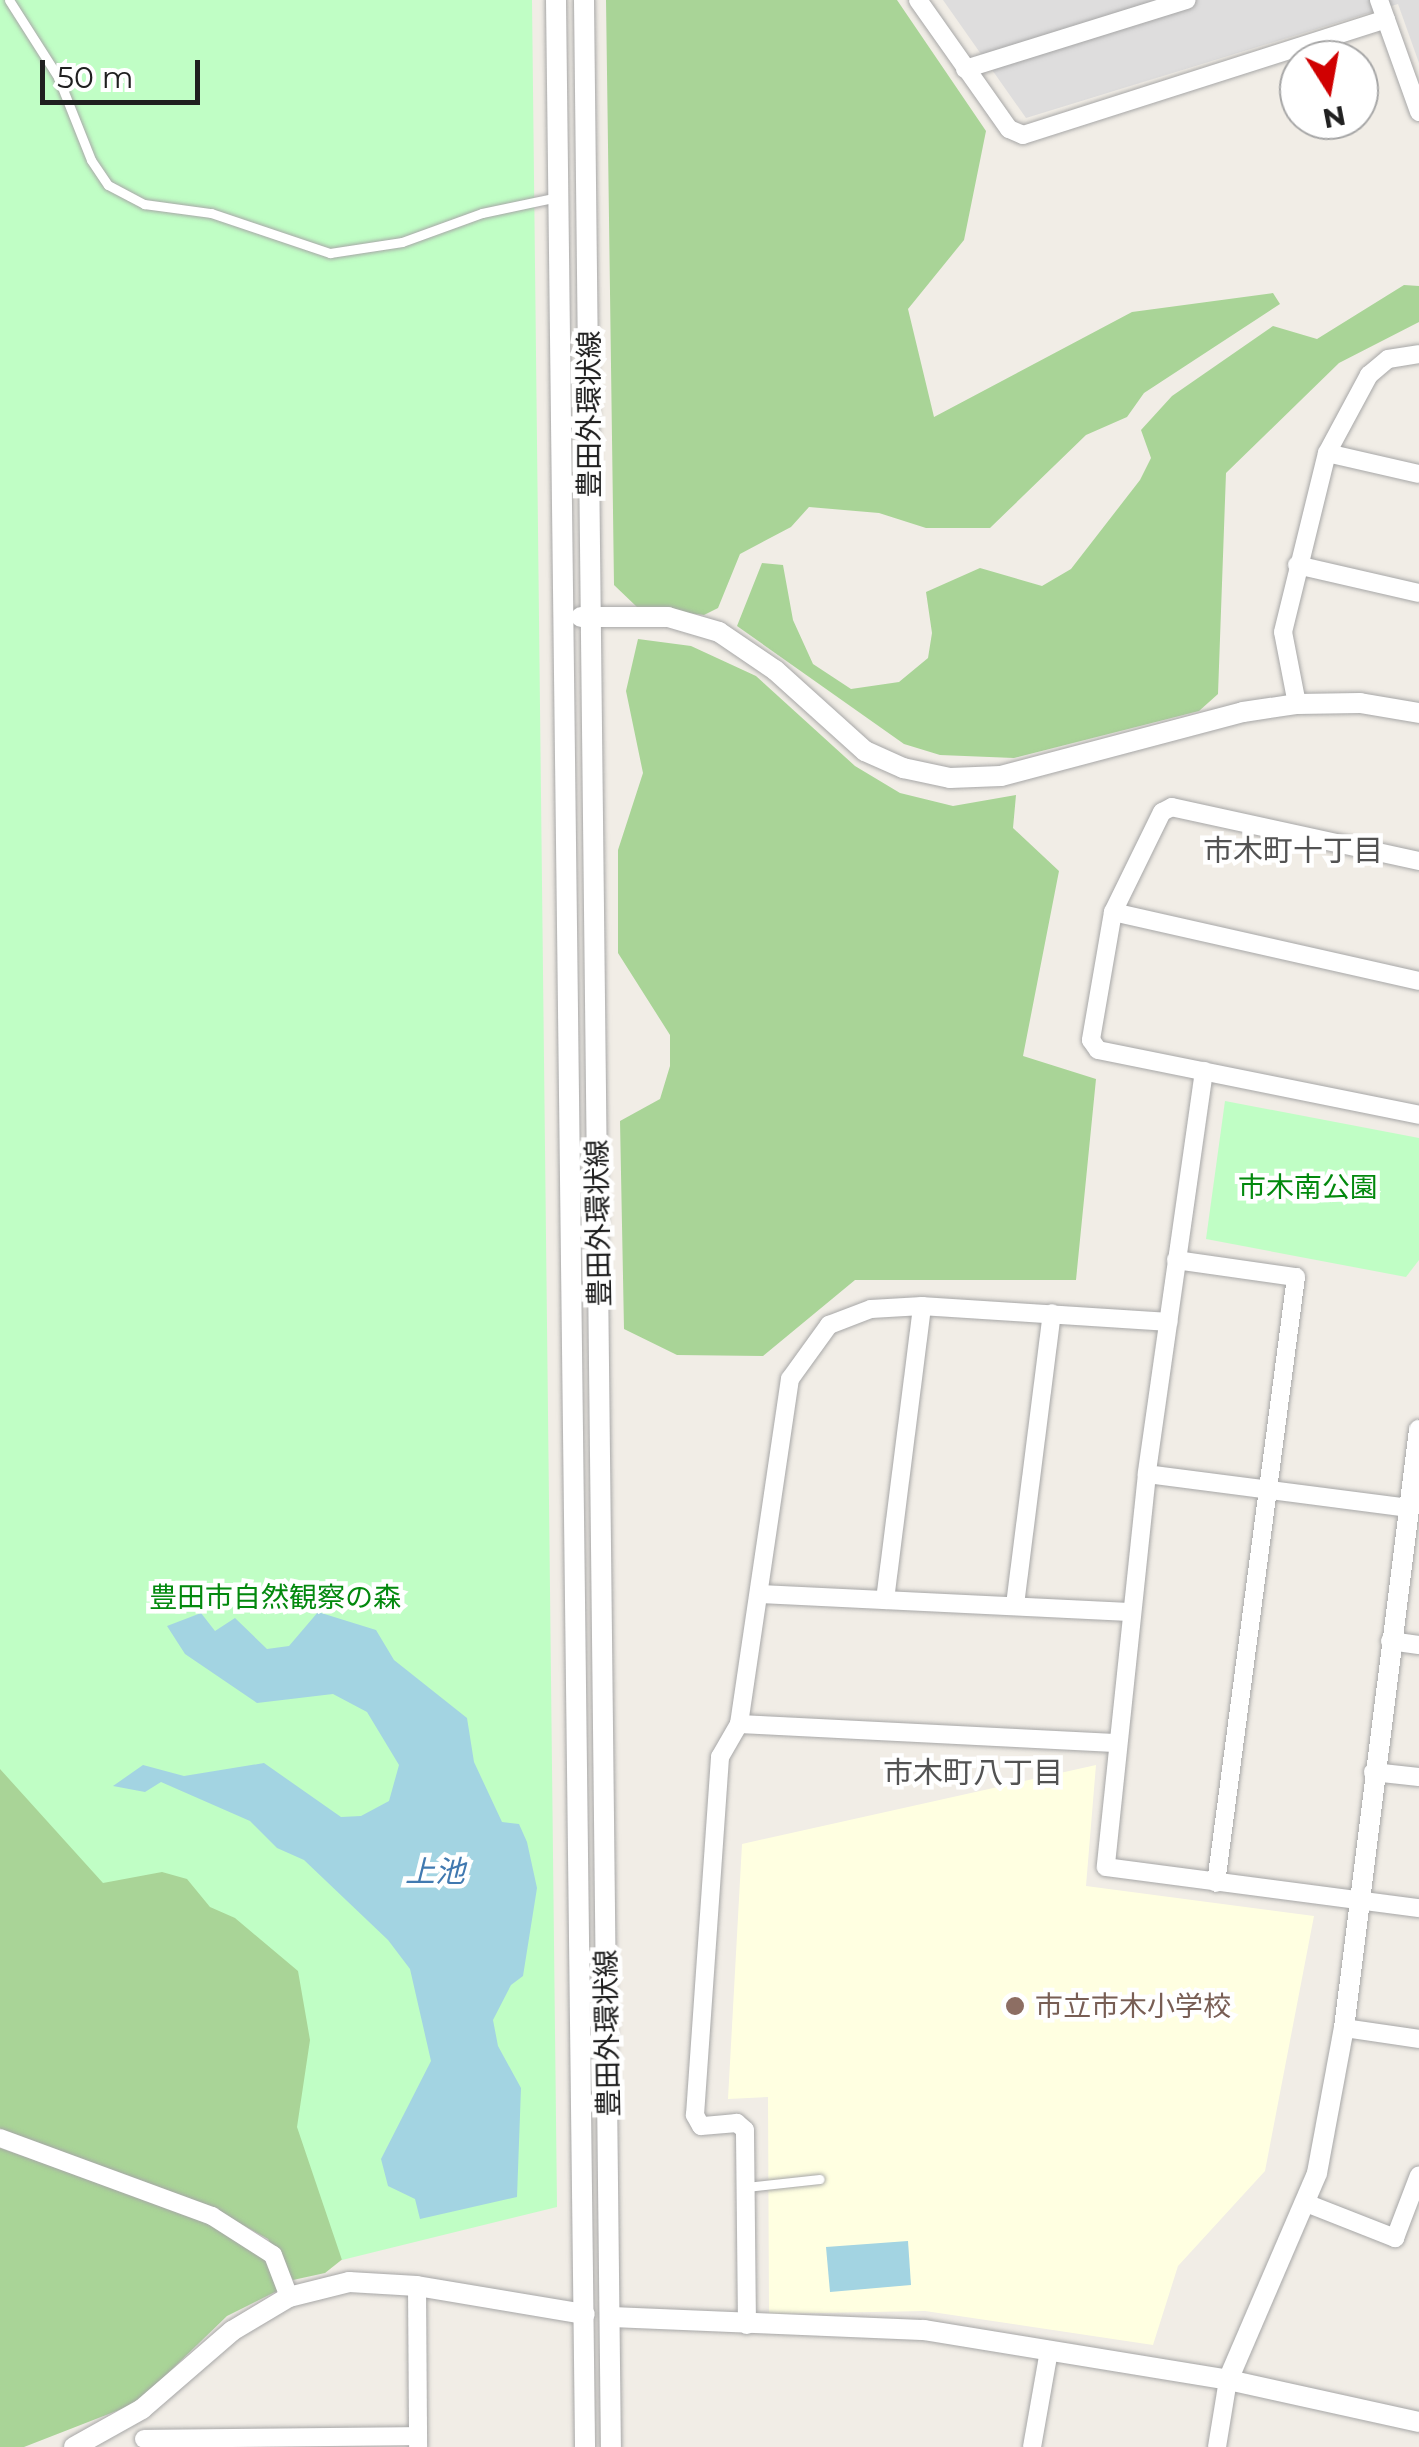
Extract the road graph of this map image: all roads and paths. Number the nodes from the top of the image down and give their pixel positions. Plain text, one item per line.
1 (9, 0) edge
2 (556, 0) edge
3 (584, 0) edge
4 (918, 0) edge
5 (1187, 0) edge
6 (1380, 0) edge
7 (1386, 19) junction
8 (966, 69) junction
9 (1413, 72) edge
10 (1419, 112) edge
11 (558, 198) junction
12 (1419, 354) edge
13 (1327, 454) junction
14 (1419, 474) edge
15 (1297, 565) junction
16 (1419, 593) edge
17 (592, 617) junction
18 (566, 618) junction
19 (1296, 704) junction
20 (1419, 713) edge
21 (1419, 861) edge
22 (1113, 912) junction
23 (1419, 980) edge
24 (1204, 1071) junction
25 (1419, 1116) edge
26 (1176, 1260) junction
27 (922, 1306) junction
28 (1052, 1313) junction
29 (1168, 1322) junction
30 (1419, 1430) edge
31 (1147, 1474) junction
32 (1265, 1488) junction
33 (1414, 1508) edge
34 (758, 1594) junction
35 (884, 1600) junction
36 (1015, 1605) junction
37 (1130, 1612) junction
38 (1390, 1641) junction
39 (1419, 1645) edge
40 (739, 1724) junction
41 (1116, 1743) junction
42 (1374, 1772) junction
43 (1419, 1777) edge
44 (1216, 1883) junction
45 (1359, 1900) junction
46 (1419, 1908) edge
47 (1344, 2028) junction
48 (1419, 2040) edge
49 (0, 2138) edge
50 (1419, 2175) edge
51 (820, 2179) dead end
52 (746, 2187) junction
53 (1306, 2203) junction
54 (417, 2286) junction
55 (290, 2297) junction
56 (585, 2314) junction
57 (610, 2317) junction
58 (747, 2325) junction
59 (1049, 2351) junction
60 (1228, 2380) junction
61 (142, 2409) junction
62 (1419, 2422) edge
63 (418, 2442) edge
64 (143, 2443) edge
65 (74, 2447) edge
66 (586, 2447) edge
67 (611, 2447) edge
68 (1032, 2447) edge
69 (1217, 2447) edge

1 - 11 lane
2 - 11 street, 豊田外環状線
3 - 17 street, 豊田外環状線
4 - 8 street
5 - 8 street
6 - 7 street
7 - 8 street
7 - 9 street
9 - 10 street
11 - 18 street, 豊田外環状線
12 - 13 street
13 - 14 street
13 - 15 street
15 - 16 street
15 - 19 street
17 - 18 street
17 - 19 street
17 - 57 street, 豊田外環状線
18 - 56 street, 豊田外環状線
19 - 20 street
21 - 22 street
22 - 23 street
22 - 24 street
24 - 25 street
24 - 26 street
26 - 29 street
26 - 32 street
27 - 28 street
27 - 34 street
27 - 35 street
28 - 29 street
28 - 36 street
29 - 31 street
30 - 33 street
31 - 32 street
31 - 37 street
32 - 33 street
32 - 44 street
33 - 38 street
34 - 35 street
34 - 40 street
35 - 36 street
36 - 37 street
37 - 41 street
38 - 39 street
38 - 42 street
40 - 41 street
40 - 52 street
41 - 44 street
42 - 43 street
42 - 45 street
44 - 45 street
45 - 46 street
45 - 47 street
47 - 48 street
47 - 53 street
49 - 55 street
50 - 53 street
51 - 52 lane
52 - 58 street
53 - 60 street
54 - 55 street
54 - 56 street
54 - 63 street
55 - 61 street
56 - 66 street, 豊田外環状線
57 - 58 street
57 - 67 street, 豊田外環状線
58 - 59 street
59 - 60 street
59 - 68 street
60 - 62 street
60 - 69 street
61 - 64 street
61 - 65 street
63 - 64 street

